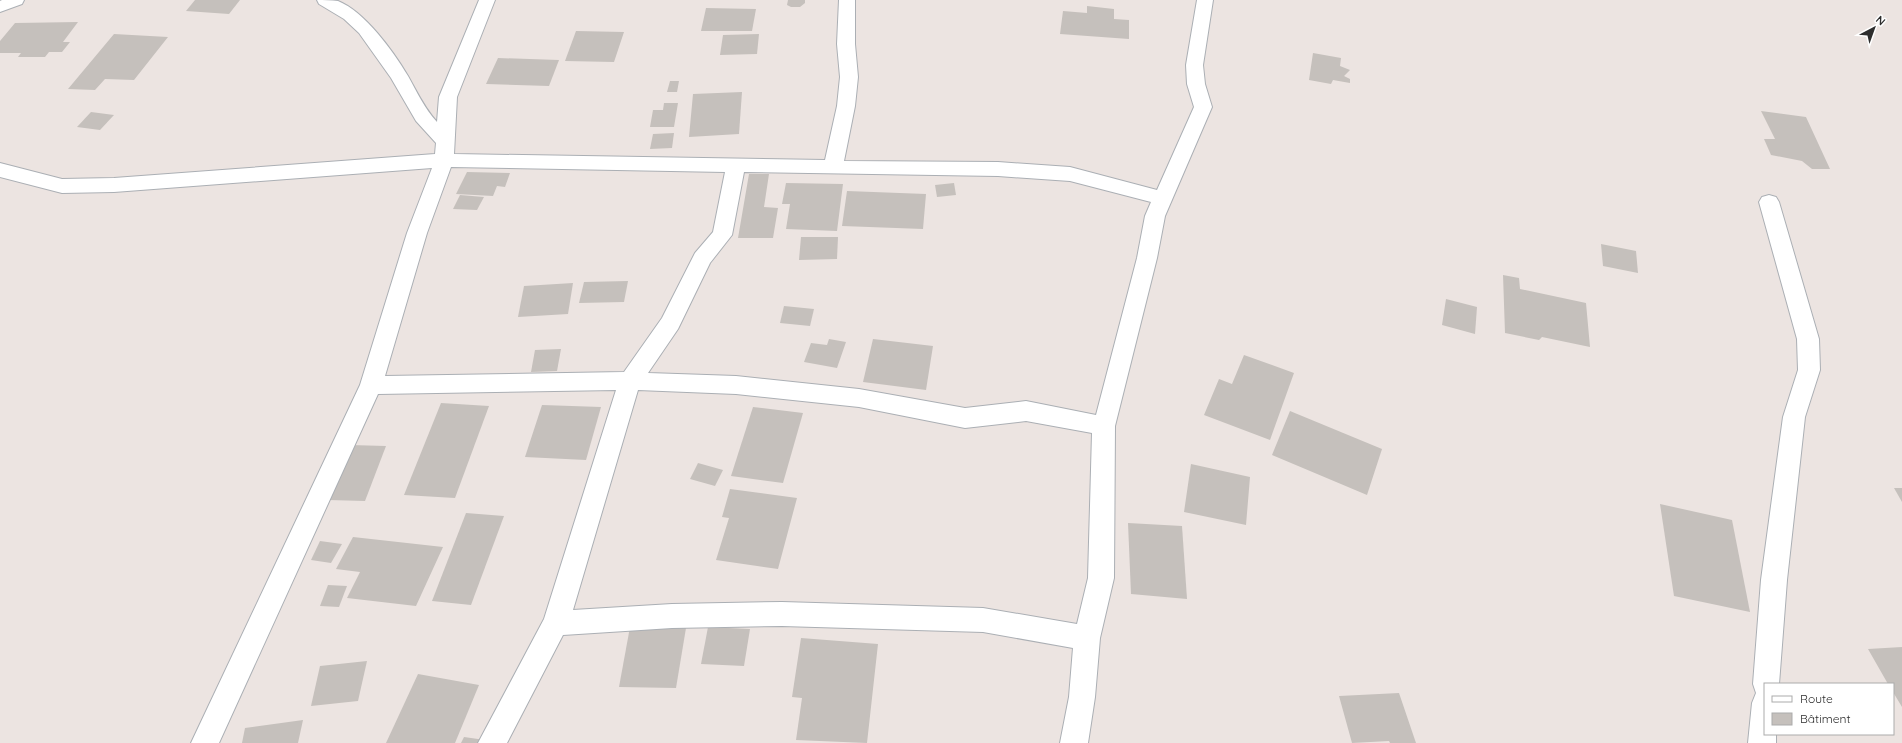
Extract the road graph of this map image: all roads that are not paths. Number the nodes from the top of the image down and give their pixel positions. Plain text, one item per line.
1 (16, 0) edge
2 (325, 0) edge
3 (486, 0) edge
4 (847, 0) edge
5 (1205, 0) edge
6 (0, 7) edge
7 (444, 151) junction
8 (736, 166) junction
9 (833, 167) junction
10 (0, 170) edge
11 (1162, 198) junction
12 (1769, 202) dead end
13 (630, 381) junction
14 (371, 385) junction
15 (1104, 426) junction
16 (556, 623) junction
17 (1087, 638) junction
18 (1766, 683) edge
19 (1764, 716) edge
20 (205, 743) edge
21 (492, 743) edge
22 (1074, 743) edge
23 (1762, 743) edge

1 - 6 street
2 - 7 street
3 - 7 street
4 - 9 street
5 - 11 street
7 - 8 street
7 - 10 street
7 - 14 street
8 - 9 street
8 - 13 street
9 - 11 street
11 - 15 street
12 - 18 street
13 - 14 street
13 - 15 street
13 - 16 street
14 - 20 street
15 - 17 street
16 - 17 street
16 - 21 street
17 - 22 street
19 - 23 street

